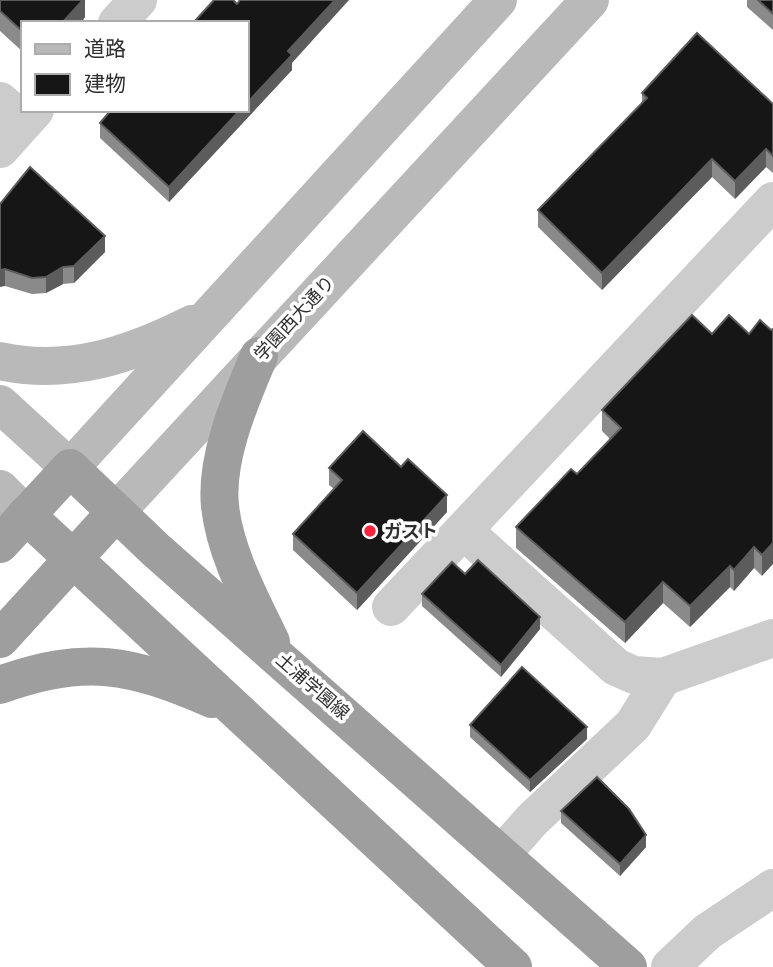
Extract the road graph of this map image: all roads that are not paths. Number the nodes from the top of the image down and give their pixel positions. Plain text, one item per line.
1 (138, 0) edge
2 (498, 0) edge
3 (590, 0) edge
4 (119, 21) edge
5 (773, 201) edge
6 (209, 315) junction
7 (259, 356) junction
8 (0, 361) edge
9 (0, 404) edge
10 (70, 468) junction
11 (13, 502) edge
12 (116, 512) junction
13 (464, 531) junction
14 (0, 544) edge
15 (72, 559) junction
16 (391, 607) dead end
17 (773, 638) edge
18 (0, 639) edge
19 (276, 653) junction
20 (663, 677) junction
21 (0, 685) edge
22 (234, 708) junction
23 (502, 855) junction
24 (773, 888) edge
25 (513, 967) edge
26 (628, 967) edge
27 (670, 967) edge

1 - 4 street
2 - 6 main road
3 - 7 main road, 学園西大通り
5 - 13 street
6 - 8 main road
6 - 10 main road
7 - 12 main road, 学園西大通り
7 - 19 highway
9 - 10 main road, 土浦学園線
10 - 11 highway
10 - 12 highway, 土浦学園線
11 - 14 highway
11 - 15 highway
12 - 15 highway, 学園西大通り
12 - 19 highway, 土浦学園線
13 - 16 street
13 - 20 street
15 - 18 highway, 学園西大通り
15 - 22 highway
17 - 20 street
19 - 23 highway, 土浦学園線
20 - 23 street
21 - 22 highway
22 - 25 highway
23 - 26 highway, 土浦学園線
24 - 27 street

